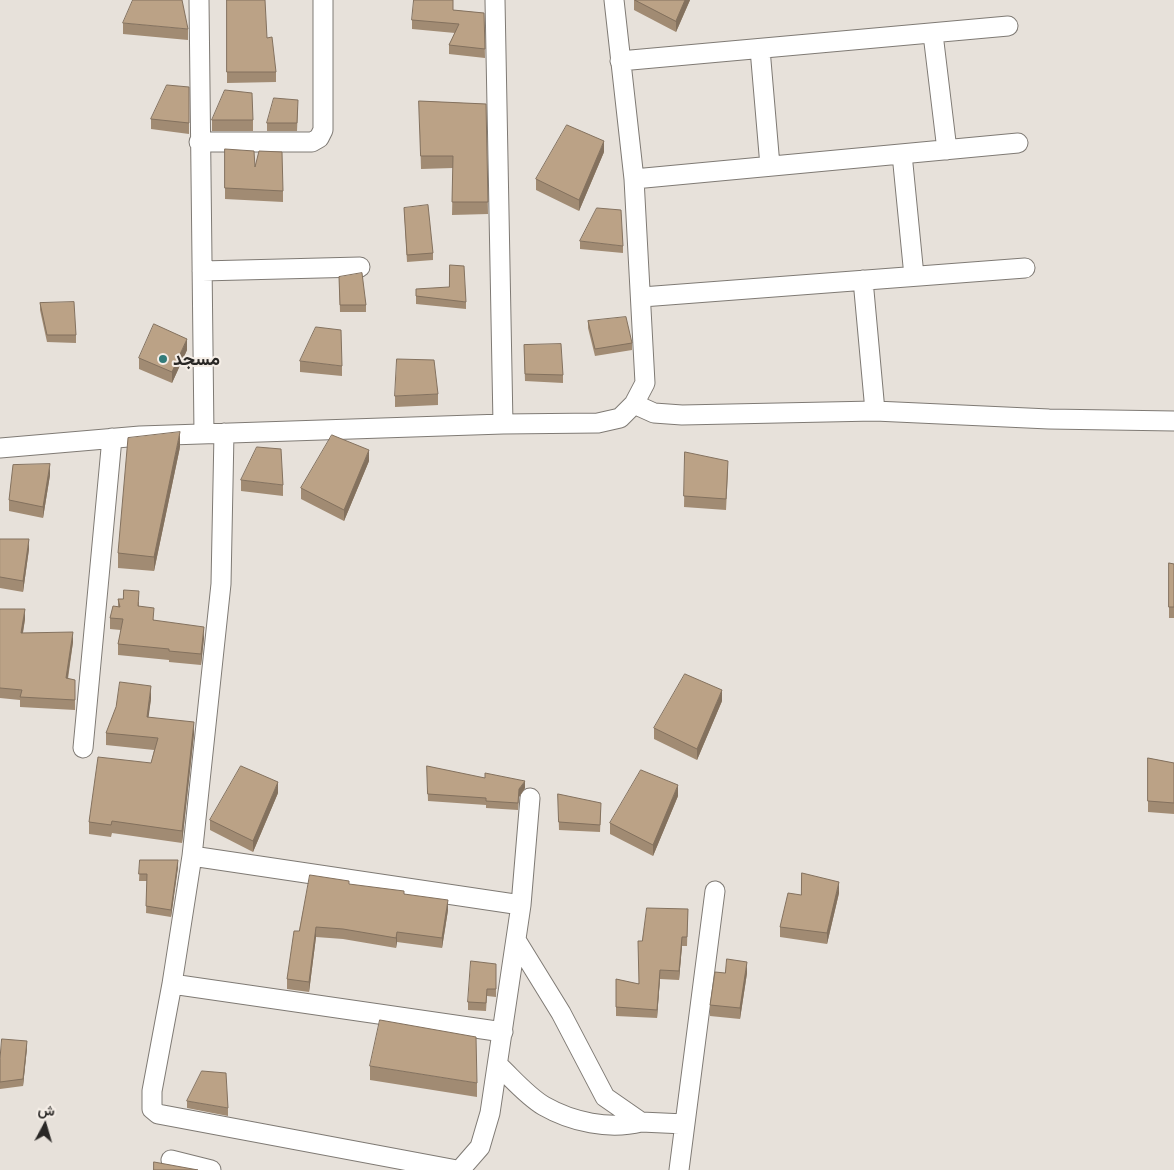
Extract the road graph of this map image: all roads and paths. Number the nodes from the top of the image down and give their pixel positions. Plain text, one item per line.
1 (199, 0) edge
2 (323, 0) edge
3 (495, 0) edge
4 (614, 0) edge
5 (1008, 26) dead end
6 (933, 34) junction
7 (760, 48) junction
8 (620, 61) junction
9 (199, 142) junction
10 (1018, 143) dead end
11 (947, 150) junction
12 (902, 154) junction
13 (770, 166) junction
14 (634, 178) junction
15 (360, 267) dead end
16 (1024, 268) dead end
17 (202, 271) junction
18 (914, 276) junction
19 (863, 280) junction
20 (642, 297) junction
21 (634, 404) junction
22 (875, 411) junction
23 (1174, 421) edge
24 (503, 424) junction
25 (224, 433) junction
26 (204, 434) junction
27 (112, 438) junction
28 (0, 448) edge
29 (82, 748) dead end
30 (530, 798) dead end
31 (192, 856) junction
32 (715, 891) dead end
33 (521, 905) junction
34 (516, 940) junction
35 (172, 984) junction
36 (503, 1032) junction
37 (498, 1065) junction
38 (640, 1122) junction
39 (684, 1124) junction
40 (171, 1160) dead end
41 (211, 1170) edge
42 (458, 1170) edge
43 (679, 1170) edge

1 - 9 street
2 - 9 street
3 - 24 street
4 - 8 street
5 - 6 street
6 - 7 street
6 - 11 street
7 - 8 street
7 - 13 street
8 - 14 street
9 - 17 street
10 - 11 street
11 - 12 street
12 - 13 street
12 - 18 street
13 - 14 street
14 - 20 street
15 - 17 street
16 - 18 street
17 - 26 street
18 - 19 street
19 - 20 street
19 - 22 street
20 - 21 street
21 - 22 street
21 - 24 street
22 - 23 street
24 - 25 street
25 - 26 street
25 - 31 street
26 - 27 street
27 - 28 street
27 - 29 street
30 - 33 street
31 - 33 street
31 - 35 street
32 - 39 street
33 - 34 street
34 - 36 street
34 - 38 street
35 - 36 street
35 - 42 street
36 - 37 street
37 - 38 street
37 - 42 street
38 - 39 street
39 - 43 street
40 - 41 street

